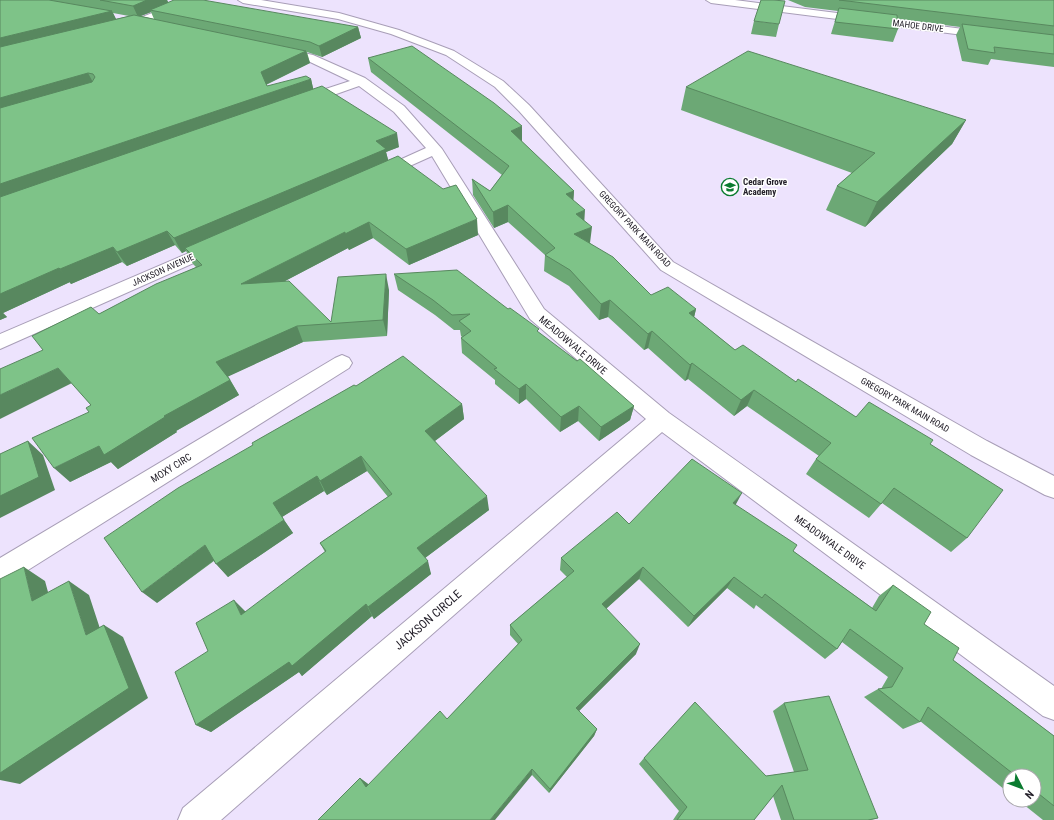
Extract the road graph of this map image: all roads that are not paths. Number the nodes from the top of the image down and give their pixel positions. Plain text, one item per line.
1 (193, 0) edge
2 (243, 0) edge
3 (711, 0) edge
4 (763, 0) edge
5 (782, 9) junction
6 (139, 22) junction
7 (109, 24) edge
8 (170, 29) edge
9 (1000, 36) edge
10 (262, 48) edge
11 (360, 81) junction
12 (289, 106) edge
13 (435, 149) junction
14 (363, 181) edge
15 (232, 239) edge
16 (0, 342) edge
17 (342, 363) dead end
18 (661, 419) junction
19 (1054, 488) edge
20 (0, 573) edge
21 (1054, 705) edge
22 (195, 820) edge

1 - 6 street
2 - 19 street, GREGORY PARK MAIN ROAD
3 - 5 street, MAHOE DRIVE
4 - 5 street
5 - 9 street, MAHOE DRIVE
6 - 7 street
6 - 8 street
10 - 11 street, MEADOWVALE DRIVE
11 - 12 street
11 - 13 street, MEADOWVALE DRIVE
13 - 14 street
13 - 18 street, MEADOWVALE DRIVE
15 - 16 street, JACKSON AVENUE
17 - 20 street, MOXY CIRC
18 - 21 street, MEADOWVALE DRIVE
18 - 22 street, JACKSON CIRCLE

